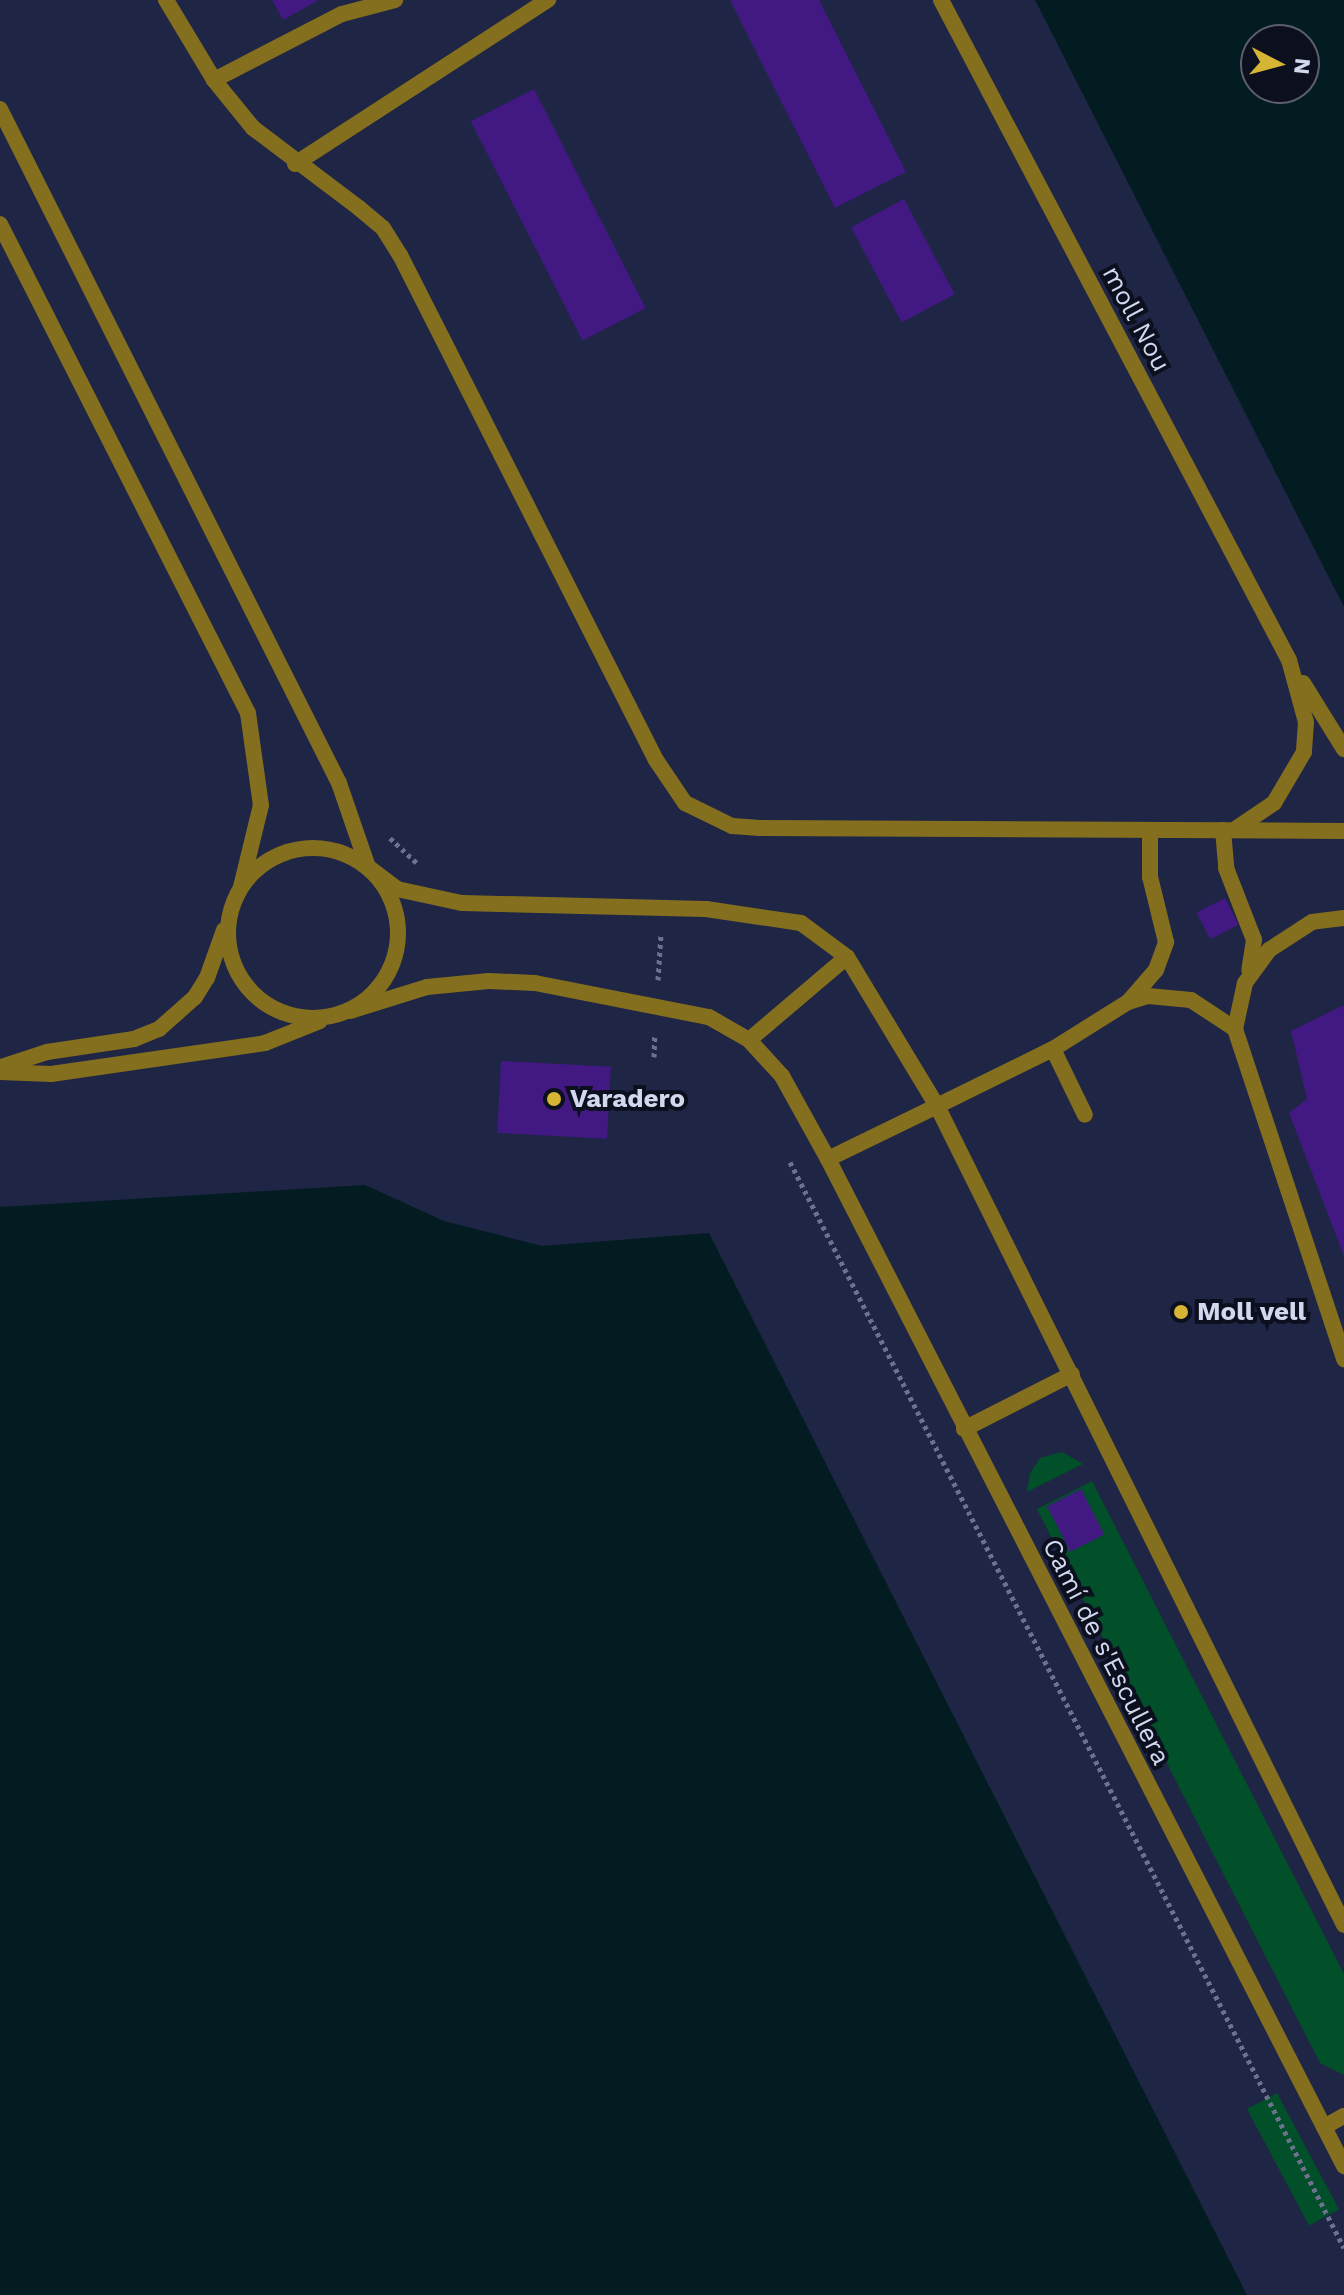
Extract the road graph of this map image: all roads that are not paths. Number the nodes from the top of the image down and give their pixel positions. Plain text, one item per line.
1 (166, 0) edge
2 (395, 0) edge
3 (548, 0) edge
4 (941, 0) edge
5 (955, 0) edge
6 (346, 7) edge
7 (953, 22) junction
8 (214, 80) junction
9 (0, 109) edge
10 (295, 164) junction
11 (0, 224) edge
12 (1289, 660) junction
13 (1344, 749) edge
14 (1150, 830) junction
15 (1223, 830) junction
16 (1344, 831) edge
17 (368, 867) junction
18 (241, 887) junction
19 (229, 913) junction
20 (1344, 918) edge
21 (847, 957) junction
22 (1245, 983) junction
23 (1128, 1002) junction
24 (350, 1011) junction
25 (324, 1019) junction
26 (1235, 1029) junction
27 (749, 1040) junction
28 (1053, 1049) junction
29 (0, 1070) edge
30 (937, 1106) junction
31 (1085, 1115) dead end
32 (828, 1159) junction
33 (1344, 1359) edge
34 (1072, 1374) junction
35 (964, 1429) junction
36 (1344, 1925) edge
37 (1344, 2116) edge
38 (1324, 2127) junction
39 (1344, 2166) edge

1 - 8 street
2 - 6 street
3 - 10 street
4 - 7 street, moll Nou
5 - 7 street
6 - 8 street
7 - 12 street, moll Nou
8 - 10 street
9 - 17 street
10 - 14 street
11 - 18 street
12 - 13 street, moll Nou
12 - 15 street, moll Nou
14 - 15 street
14 - 23 street
15 - 16 street
15 - 22 street
17 - 18 street
17 - 21 street
17 - 24 street
18 - 19 street
19 - 25 street
19 - 29 street
20 - 22 street
21 - 27 street
21 - 30 street
22 - 26 street
23 - 26 street
23 - 28 street
24 - 25 street
24 - 27 street, Camí de s'Escullera
25 - 29 street
26 - 33 street
27 - 32 street, Camí de s'Escullera
28 - 30 street
28 - 31 street
30 - 32 street
30 - 34 street
32 - 35 street, Camí de s'Escullera
34 - 35 street
34 - 36 street
35 - 38 street, Camí de s'Escullera
37 - 38 street
38 - 39 street, Camí de s'Escullera

